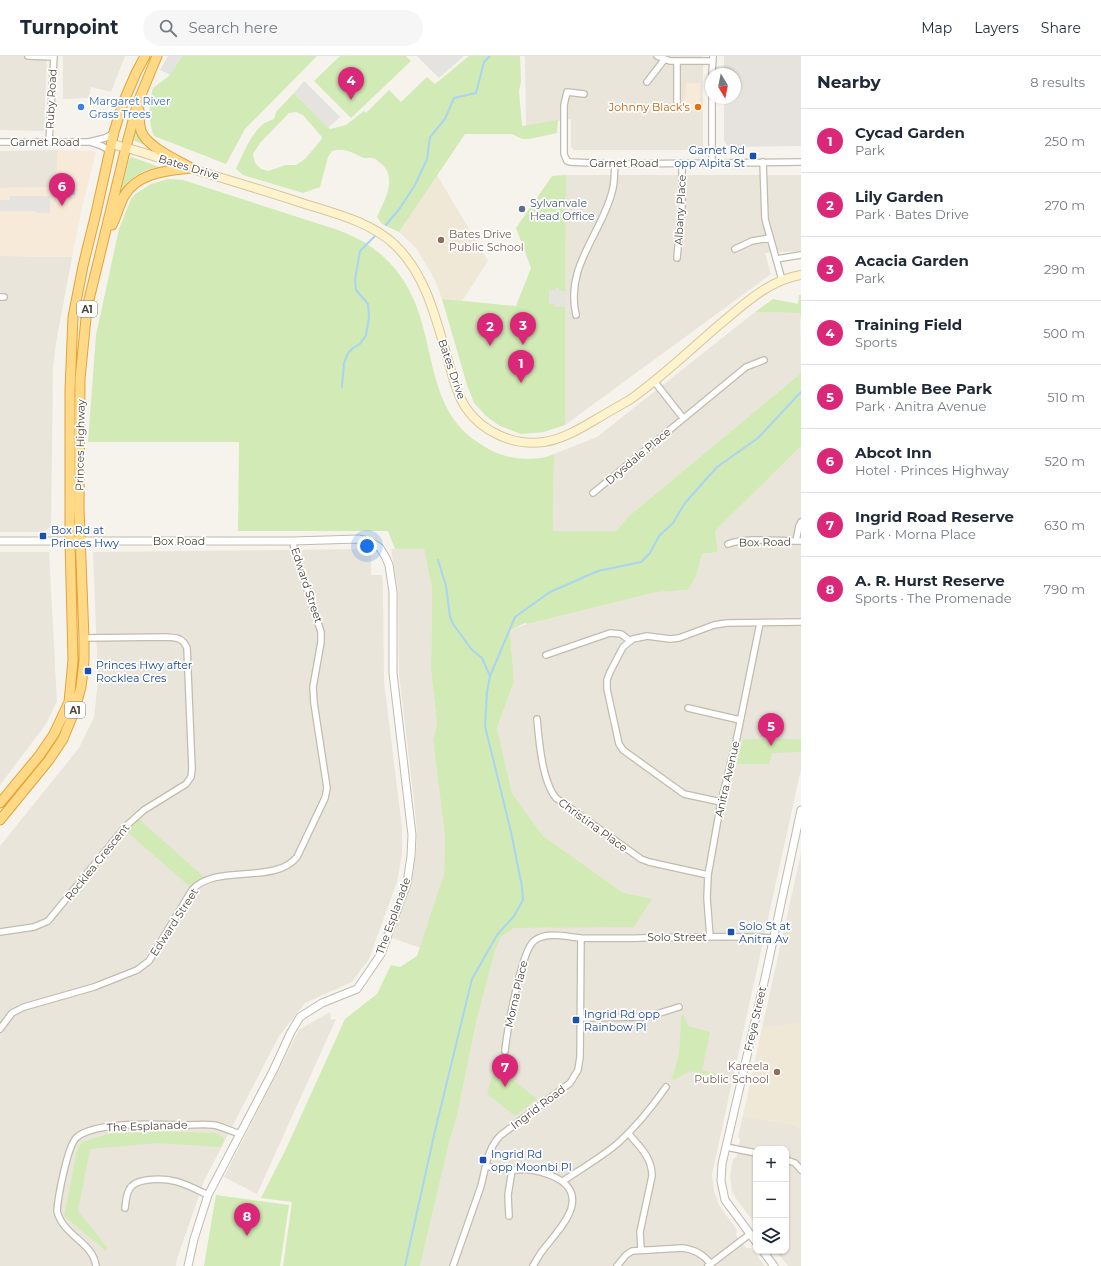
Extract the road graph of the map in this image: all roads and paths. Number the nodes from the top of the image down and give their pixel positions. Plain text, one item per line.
1 (28, 56) edge
2 (145, 56) edge
3 (157, 56) edge
4 (658, 56) edge
5 (54, 57) edge
6 (712, 59) edge
7 (664, 60) junction
8 (677, 62) junction
9 (647, 82) dead end
10 (584, 94) dead end
11 (138, 102) junction
12 (677, 103) dead end
13 (712, 104) edge
14 (114, 132) junction
15 (0, 142) edge
16 (49, 142) junction
17 (89, 142) junction
18 (126, 147) junction
19 (111, 148) junction
20 (712, 162) junction
21 (763, 162) junction
22 (801, 162) edge
23 (682, 163) junction
24 (615, 164) junction
25 (191, 168) junction
26 (105, 234) junction
27 (770, 238) junction
28 (735, 250) dead end
29 (801, 255) edge
30 (677, 258) dead end
31 (776, 259) junction
32 (801, 275) edge
33 (782, 280) junction
34 (576, 315) dead end
35 (764, 360) dead end
36 (654, 381) junction
37 (683, 418) junction
38 (593, 494) dead end
39 (801, 522) edge
40 (358, 539) joint
41 (0, 541) edge
42 (70, 541) junction
43 (80, 541) junction
44 (293, 541) junction
45 (798, 541) edge
46 (728, 544) dead end
47 (801, 622) edge
48 (760, 623) junction
49 (84, 638) junction
50 (630, 640) junction
51 (546, 655) dead end
52 (688, 708) dead end
53 (537, 719) dead end
54 (740, 720) junction
55 (722, 802) junction
56 (0, 803) edge
57 (801, 810) edge
58 (0, 820) edge
59 (708, 875) junction
60 (0, 932) edge
61 (710, 937) junction
62 (582, 938) junction
63 (773, 938) junction
64 (679, 1007) dead end
65 (580, 1018) junction
66 (0, 1029) edge
67 (505, 1051) dead end
68 (666, 1087) dead end
69 (628, 1133) junction
70 (240, 1134) junction
71 (726, 1147) junction
72 (753, 1152) edge
73 (789, 1161) edge
74 (486, 1166) junction
75 (512, 1170) junction
76 (801, 1170) edge
77 (563, 1182) junction
78 (208, 1195) junction
79 (125, 1208) dead end
80 (509, 1216) dead end
81 (750, 1234) junction
82 (753, 1238) edge
83 (641, 1249) junction
84 (765, 1254) edge
85 (710, 1265) edge
86 (96, 1266) edge
87 (188, 1266) edge
88 (453, 1266) edge
89 (533, 1266) edge
90 (618, 1266) edge
91 (774, 1266) edge

1 - 5 street
2 - 14 highway, Princes Highway / A1
3 - 11 highway, Princes Highway / A1
4 - 7 street
5 - 16 street, Ruby Road
6 - 8 street
7 - 8 street
7 - 9 street
8 - 12 street
10 - 24 street, Garnet Road
11 - 18 highway, Princes Highway / A1
11 - 25 highway
13 - 20 street
14 - 17 street, Garnet Road
14 - 19 highway, Princes Highway / A1
15 - 16 street, Garnet Road
16 - 17 street, Garnet Road
17 - 19 street, Garnet Road
18 - 19 main road, Bates Drive
18 - 25 main road, Bates Drive
18 - 26 highway, Princes Highway / A1
19 - 42 highway, Princes Highway / A1
20 - 21 street, Garnet Road
20 - 23 street, Garnet Road
21 - 22 street, Garnet Road
21 - 27 street
23 - 24 street, Garnet Road
23 - 30 street, Albany Place
24 - 34 street
25 - 26 highway
25 - 36 main road, Bates Drive
26 - 43 highway, Princes Highway / A1
27 - 28 street
27 - 31 street
29 - 31 street
31 - 33 street
32 - 33 main road, Bates Drive
33 - 36 main road, Bates Drive
35 - 37 street, Drysdale Place
36 - 37 street
37 - 38 street, Drysdale Place
39 - 45 street
40 - 44 street, Box Road
40 - 70 street, The Esplanade
41 - 42 street, Box Road
42 - 43 street, Box Road
42 - 56 highway, Princes Highway / A1
43 - 44 street, Box Road
43 - 49 highway, Princes Highway / A1
44 - 66 street, Edward Street
45 - 46 street, Box Road
47 - 48 street
48 - 50 street
48 - 54 street, Anitra Avenue
49 - 58 highway, Princes Highway / A1
49 - 60 street, Rocklea Crescent
50 - 51 street
50 - 55 street
52 - 54 street
53 - 59 street, Christina Place
54 - 55 street, Anitra Avenue
55 - 59 street, Anitra Avenue
57 - 63 street, Freya Street
59 - 61 street, Anitra Avenue
61 - 62 street, Solo Street
61 - 63 street, Solo Street
62 - 65 street, Ingrid Road
62 - 67 street, Morna Place
63 - 71 street, Freya Street
64 - 65 street
65 - 74 street, Ingrid Road
68 - 69 street
69 - 77 street
69 - 83 street
70 - 78 street
70 - 86 street, The Esplanade
71 - 72 street
71 - 81 street, Freya Street
73 - 76 street
74 - 75 street
74 - 88 street, Ingrid Road
75 - 77 street
75 - 80 street
77 - 89 street
78 - 79 street
78 - 87 street
81 - 82 street, Freya Street
81 - 85 street
83 - 85 street
83 - 90 street
84 - 91 street

